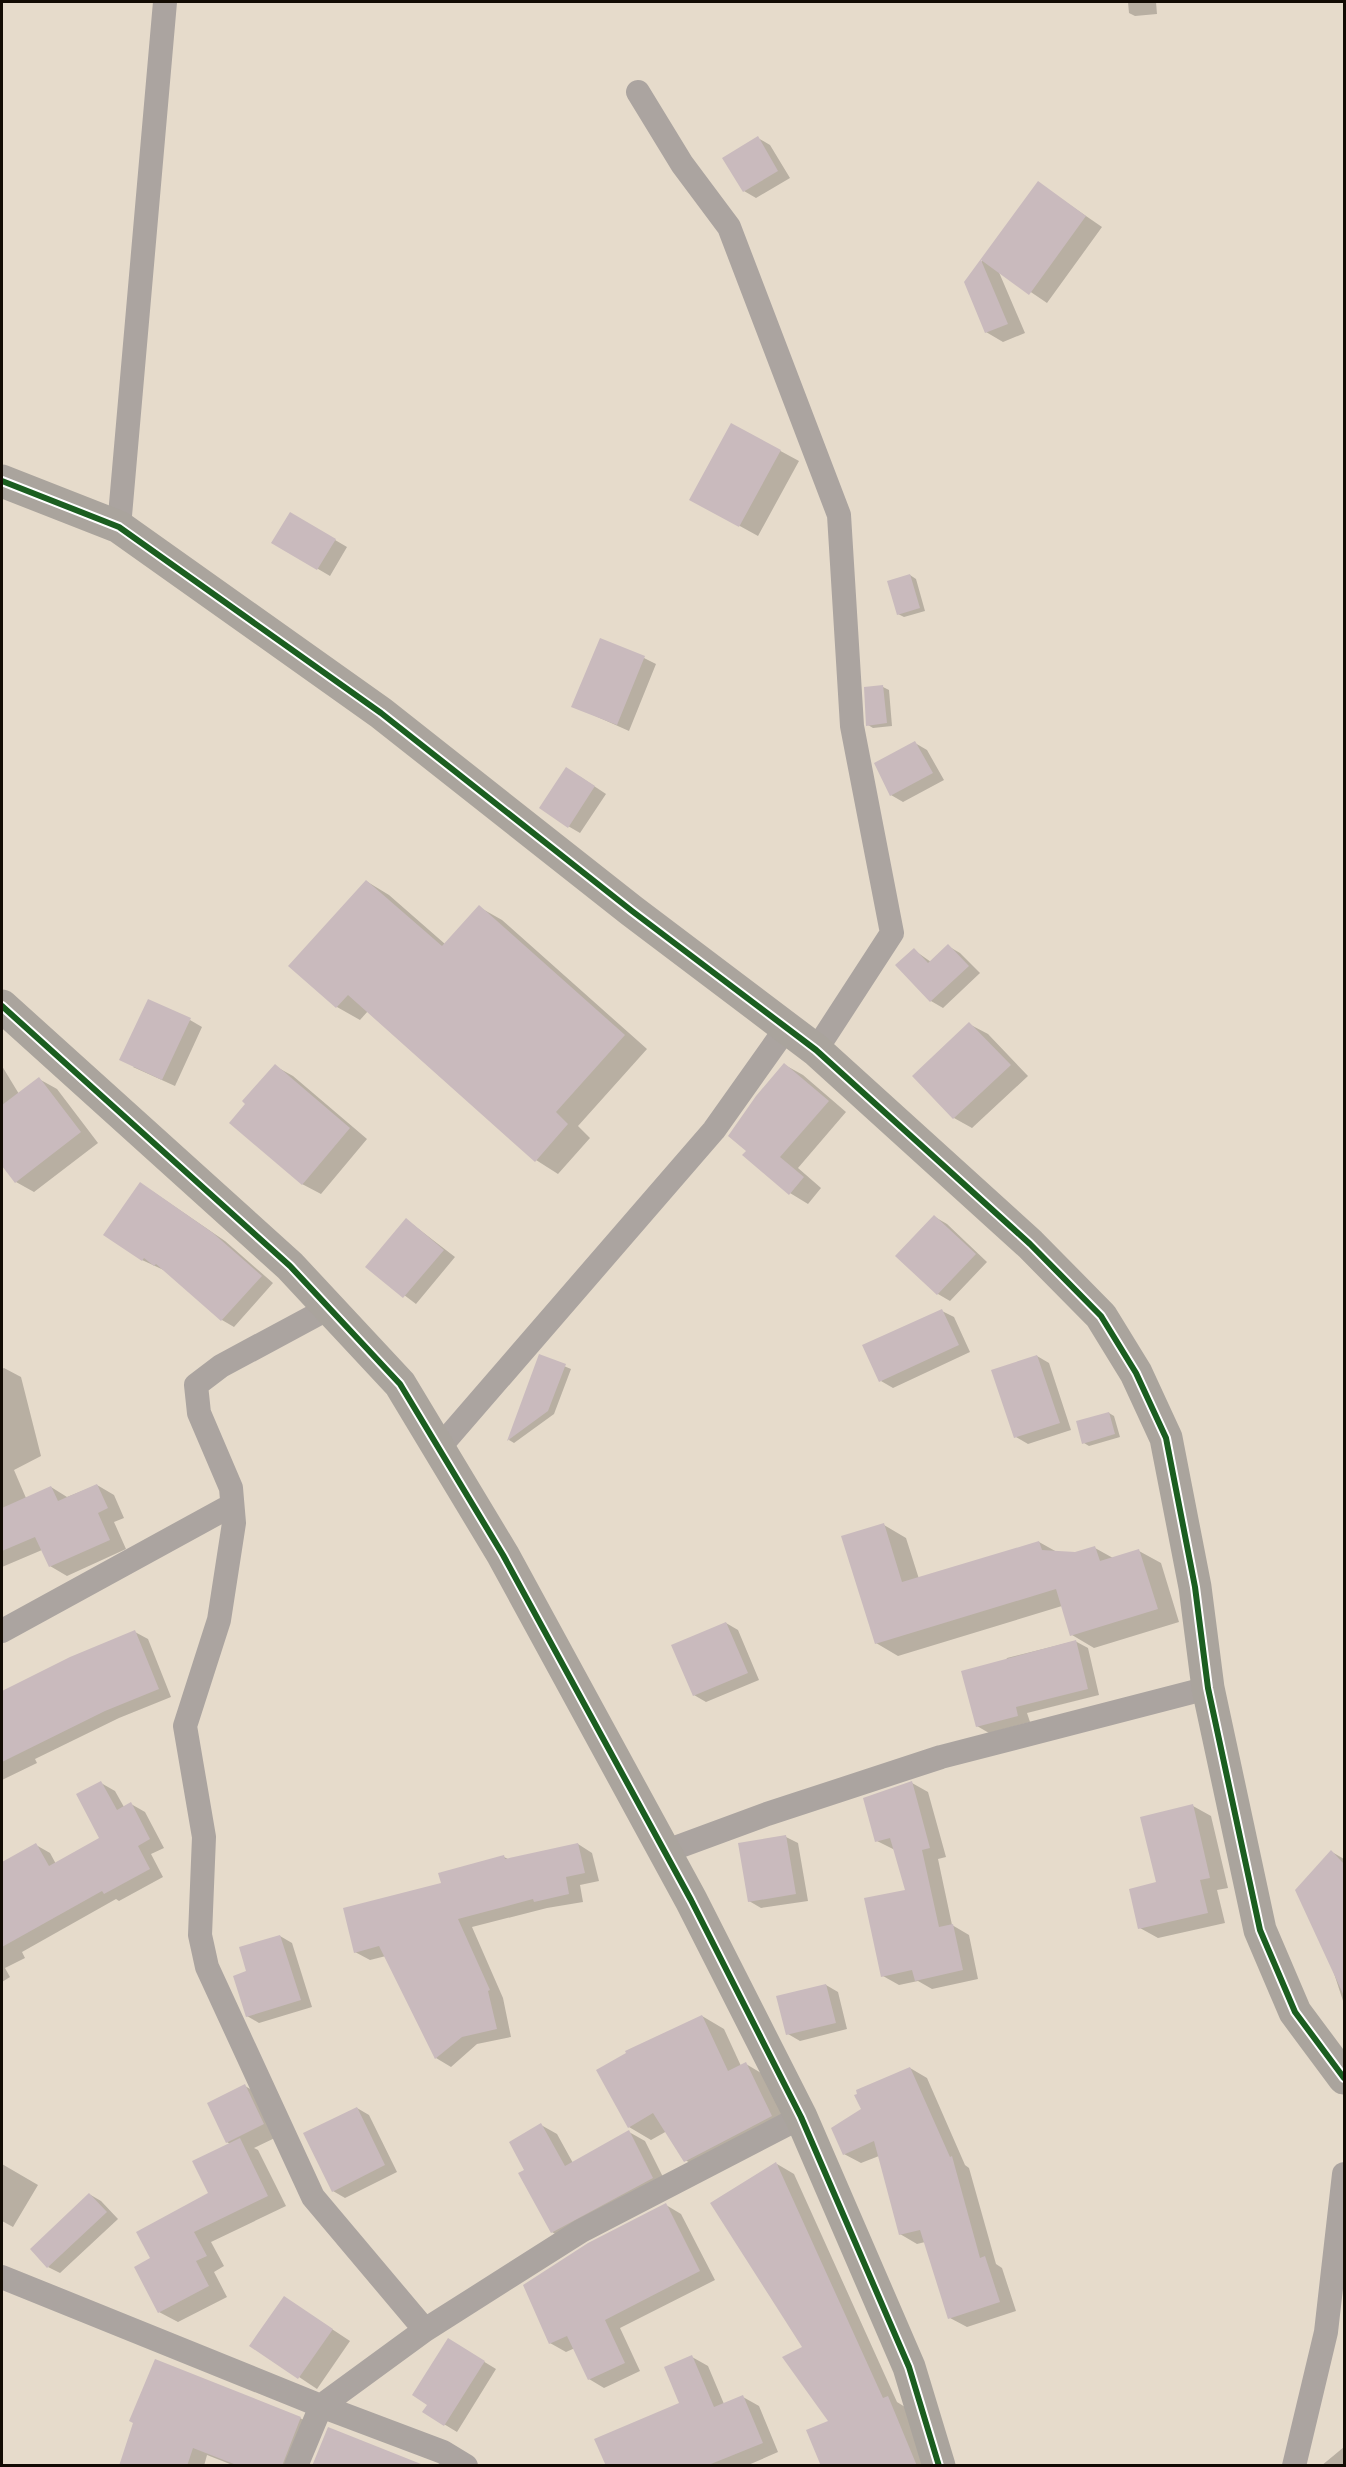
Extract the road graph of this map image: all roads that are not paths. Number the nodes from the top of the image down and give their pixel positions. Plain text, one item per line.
1 (165, 2) edge
2 (638, 92) dead end
3 (2, 481) edge
4 (120, 527) junction
5 (2, 1006) edge
6 (787, 1027) junction
7 (816, 1050) junction
8 (329, 1308) junction
9 (438, 1449) junction
10 (232, 1505) junction
11 (2, 1631) edge
12 (1208, 1688) junction
13 (664, 1852) junction
14 (1344, 2078) edge
15 (801, 2117) junction
16 (1344, 2174) edge
17 (2, 2277) edge
18 (425, 2330) junction
19 (321, 2406) junction
20 (296, 2466) edge
21 (466, 2466) edge
22 (939, 2466) edge
23 (1293, 2466) edge

1 - 4 street
2 - 7 street
3 - 4 street
4 - 6 street
5 - 8 street
6 - 7 street
6 - 9 street
7 - 12 street
8 - 9 street
8 - 10 street
9 - 13 street
10 - 11 street
10 - 18 street
12 - 13 street
12 - 14 street
13 - 15 street
15 - 18 street
15 - 22 street
16 - 23 street
17 - 19 street
18 - 19 street
19 - 20 street
19 - 21 street

